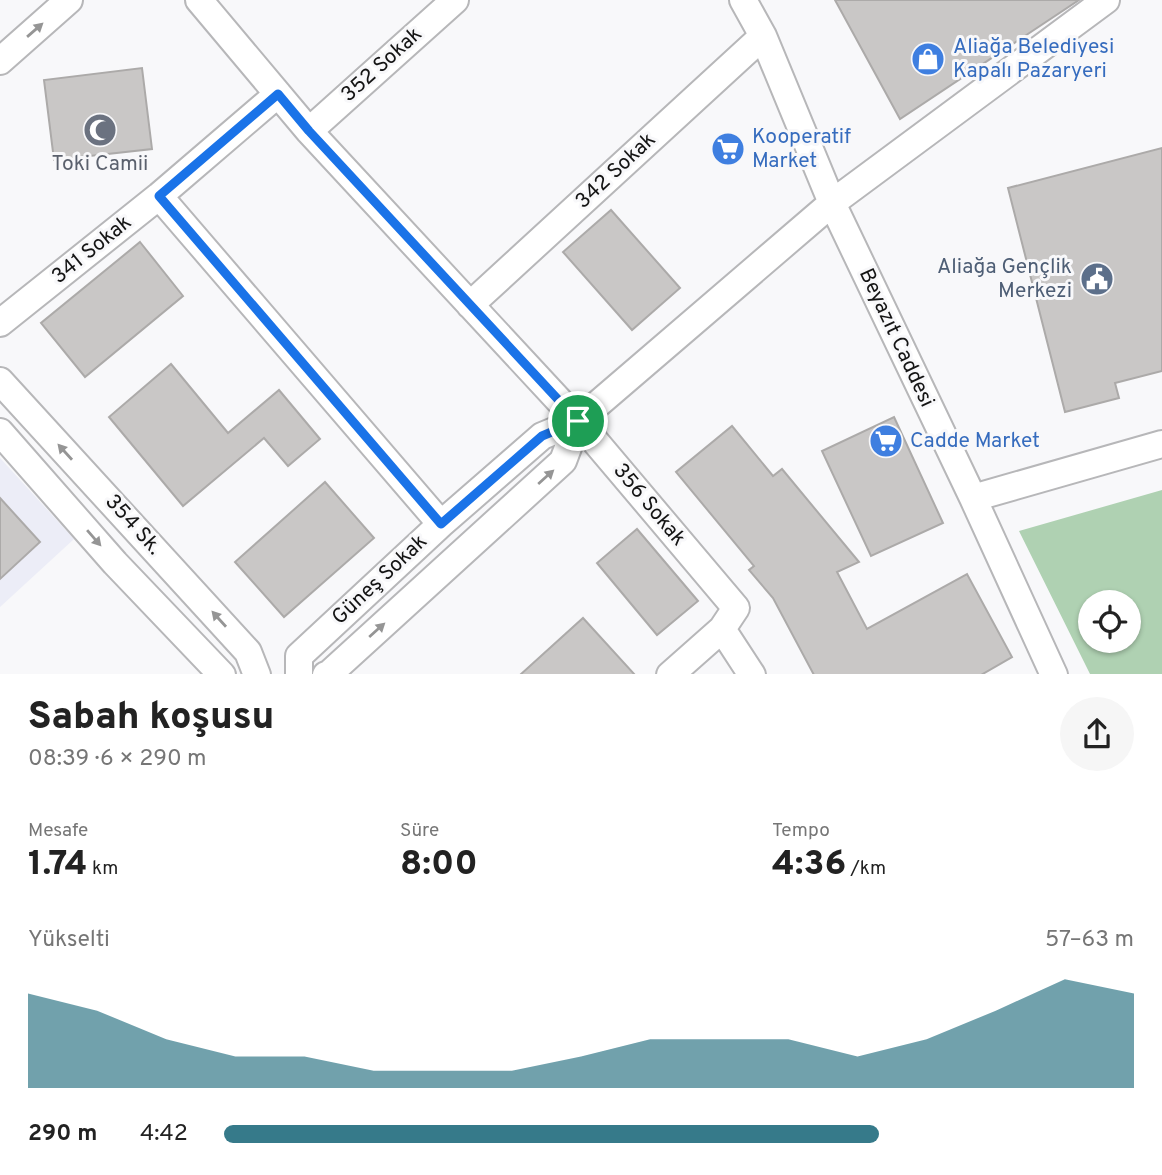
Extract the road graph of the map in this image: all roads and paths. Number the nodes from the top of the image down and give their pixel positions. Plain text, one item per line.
1 (69, 0) edge
2 (199, 0) edge
3 (455, 0) edge
4 (743, 0) edge
5 (1106, 0) edge
6 (762, 36) junction
7 (0, 61) edge
8 (278, 94) junction
9 (309, 131) junction
10 (159, 196) junction
11 (832, 204) junction
12 (470, 306) junction
13 (0, 323) edge
14 (0, 381) edge
15 (578, 421) junction
16 (0, 432) edge
17 (1162, 444) edge
18 (973, 498) junction
19 (441, 524) junction
20 (722, 629) junction
21 (1043, 669) edge
22 (222, 674) edge
23 (257, 674) edge
24 (299, 674) edge
25 (326, 674) edge
26 (670, 674) edge
27 (751, 674) edge

7 -> 1 street
2 - 8 street, 356 Sokak
3 - 9 street, 352 Sokak
4 - 6 street, Beyazıt Caddesi
5 - 11 street, Güneş Sokak
6 - 11 street, Beyazıt Caddesi
6 - 12 street, 342 Sokak
8 - 9 street, 356 Sokak
8 - 10 street, 341 Sokak
9 - 12 street, 356 Sokak
10 - 13 street, 341 Sokak
10 - 19 street
11 - 15 street, Güneş Sokak
11 - 18 street, Beyazıt Caddesi
12 - 15 street, 356 Sokak
23 -> 14 street, 354 Sk.
15 - 19 street, Güneş Sokak
15 - 20 street, 356 Sokak
25 -> 15 street, Güneş Sokak
16 -> 22 street, 354 Sk.
17 - 18 street
18 - 21 street, Beyazıt Caddesi
19 - 24 street, Güneş Sokak
20 - 26 street
20 - 27 street

